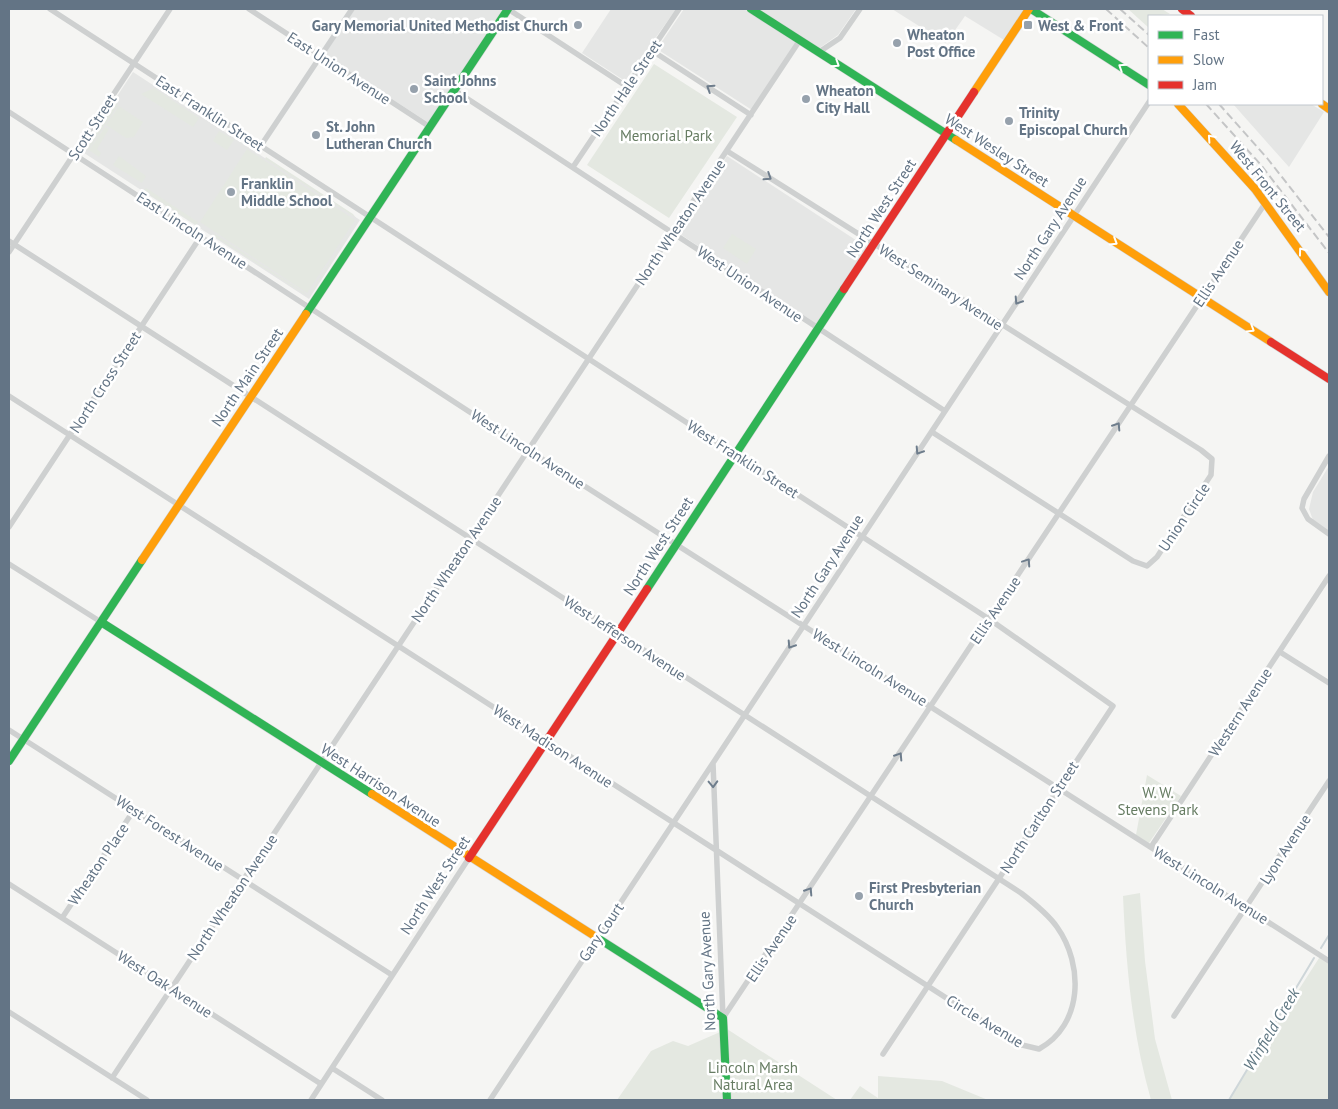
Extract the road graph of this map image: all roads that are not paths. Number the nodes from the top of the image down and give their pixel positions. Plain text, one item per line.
1 (50, 9) edge
2 (170, 9) edge
3 (248, 9) edge
4 (352, 9) edge
5 (508, 9) edge
6 (679, 9) edge
7 (751, 9) edge
8 (860, 9) edge
9 (1030, 9) edge
10 (800, 40) junction
11 (651, 50) junction
12 (819, 52) junction
13 (321, 56) junction
14 (134, 63) junction
15 (1148, 84) edge
16 (626, 86) junction
17 (454, 90) junction
18 (1148, 104) edge
19 (1179, 105) edge
20 (9, 112) edge
21 (751, 115) junction
22 (430, 127) junction
23 (946, 134) junction
24 (260, 147) junction
25 (727, 151) junction
26 (74, 154) junction
27 (573, 167) junction
28 (1266, 202) junction
29 (1073, 216) junction
30 (370, 217) junction
31 (673, 232) junction
32 (201, 236) junction
33 (11, 243) edge
34 (874, 244) junction
35 (9, 252) edge
36 (1329, 292) edge
37 (1202, 298) junction
38 (310, 307) junction
39 (1002, 326) junction
40 (142, 327) junction
41 (818, 329) junction
42 (588, 360) junction
43 (1329, 379) edge
44 (9, 396) edge
45 (250, 397) junction
46 (1130, 406) junction
47 (945, 411) junction
48 (932, 432) junction
49 (70, 435) junction
50 (528, 450) junction
51 (736, 454) junction
52 (1329, 456) edge
53 (179, 505) junction
54 (1059, 514) junction
55 (9, 527) edge
56 (1329, 534) edge
57 (862, 537) junction
58 (470, 538) junction
59 (676, 544) junction
60 (9, 564) edge
61 (1329, 576) edge
62 (989, 619) junction
63 (101, 622) junction
64 (804, 625) junction
65 (617, 633) junction
66 (398, 645) junction
67 (1280, 652) junction
68 (1329, 683) edge
69 (932, 706) junction
70 (1113, 706) joint
71 (745, 715) junction
72 (9, 730) edge
73 (23, 739) junction
74 (546, 741) junction
75 (9, 761) edge
76 (321, 763) junction
77 (713, 763) junction
78 (1329, 781) edge
79 (1059, 788) junction
80 (872, 796) junction
81 (134, 810) junction
82 (674, 823) junction
83 (1151, 847) junction
84 (715, 851) junction
85 (469, 858) junction
86 (999, 878) junction
87 (243, 880) junction
88 (9, 884) edge
89 (801, 904) junction
90 (1246, 908) junction
91 (62, 918) junction
92 (597, 938) junction
93 (1329, 961) edge
94 (392, 975) junction
95 (928, 986) junction
96 (172, 988) junction
97 (9, 1012) edge
98 (1174, 1016) dead end
99 (723, 1018) junction
100 (883, 1054) dead end
101 (332, 1068) junction
102 (112, 1078) junction
103 (321, 1084) junction
104 (147, 1100) edge
105 (311, 1100) edge
106 (382, 1100) edge
107 (490, 1100) edge
108 (727, 1100) edge

1 - 14 street, East Franklin Street
2 - 14 street, Scott Street
3 - 13 street, East Union Avenue
4 - 13 street
5 - 16 street
5 - 17 street, North Main Street
6 - 11 street, North Hale Street
7 - 10 street, West Wesley Street
8 - 12 street
15 -> 9 street
9 - 23 street, North West Street
10 - 12 street, West Wesley Street
10 - 21 street, North Wheaton Avenue
11 - 16 street, North Hale Street
21 -> 11 street
12 -> 23 street, West Wesley Street
13 - 22 street, East Union Avenue
13 - 24 street
14 - 24 street, East Franklin Street
14 - 26 street, Scott Street
16 - 27 street, North Hale Street
17 - 22 street, North Main Street
17 - 27 street, West Union Avenue
18 - 29 street, North Gary Avenue
28 -> 19 street, West Front Street
20 - 26 street, East Lincoln Avenue
21 - 25 street, North Wheaton Avenue
22 - 30 street, North Main Street
23 - 29 street, West Wesley Street
23 - 34 street, North West Street
24 - 30 street, East Franklin Street
25 - 31 street, North Wheaton Avenue
25 -> 34 street, West Seminary Avenue
26 - 32 street, East Lincoln Avenue
26 - 33 street, Scott Street
27 - 31 street, West Union Avenue
36 -> 28 street, West Front Street
28 - 37 street, Ellis Avenue
29 -> 37 street, West Wesley Street
29 -> 39 street, North Gary Avenue
30 - 38 street, North Main Street
30 - 42 street, West Franklin Street
31 - 41 street, West Union Avenue
31 - 42 street, North Wheaton Avenue
32 - 38 street, East Lincoln Avenue
32 - 40 street, North Cross Street
33 - 35 street, Scott Street
33 - 40 street, West Jefferson Avenue
34 - 39 street, West Seminary Avenue
34 - 41 street, North West Street
37 -> 43 street, West Wesley Street
37 - 46 street, Ellis Avenue
38 - 45 street, North Main Street
38 - 50 street, West Lincoln Avenue
39 - 46 street, West Seminary Avenue
39 - 47 street, North Gary Avenue
40 - 45 street, West Jefferson Avenue
40 - 49 street, North Cross Street
41 - 47 street, West Union Avenue
41 - 51 street, North West Street
42 - 50 street, North Wheaton Avenue
42 - 51 street, West Franklin Street
44 - 49 street, West Madison Avenue
45 - 53 street, North Main Street
45 - 58 street, West Jefferson Avenue
54 -> 46 street, Ellis Avenue
46 - 54 street, Union Circle
47 - 48 street, North Gary Avenue
48 - 54 street
48 -> 57 street, North Gary Avenue
49 - 53 street, West Madison Avenue
49 - 55 street, North Cross Street
50 - 58 street, North Wheaton Avenue
50 - 59 street, West Lincoln Avenue
51 - 57 street, West Franklin Street
51 - 59 street, North West Street
52 - 56 street
53 - 63 street, North Main Street
53 - 66 street, West Madison Avenue
62 -> 54 street, Ellis Avenue
57 - 62 street, West Franklin Street
57 - 64 street, North Gary Avenue
58 - 65 street, West Jefferson Avenue
58 - 66 street, North Wheaton Avenue
59 - 64 street, West Lincoln Avenue
59 - 65 street, North West Street
60 - 63 street
61 - 67 street, Western Avenue
62 - 69 street, Ellis Avenue
62 - 70 street, West Franklin Street
63 - 73 street, North Main Street
63 - 76 street, West Harrison Avenue
64 - 69 street, West Lincoln Avenue
64 -> 71 street, North Gary Avenue
65 - 71 street, West Jefferson Avenue
65 - 74 street, North West Street
66 - 74 street, West Madison Avenue
66 - 76 street, North Wheaton Avenue
67 - 68 street
67 - 83 street, Western Avenue
69 - 79 street, West Lincoln Avenue
80 -> 69 street, Ellis Avenue
70 - 79 street, North Carlton Street
71 - 77 street, North Gary Avenue
71 - 80 street, West Jefferson Avenue
72 - 73 street, West Forest Avenue
73 - 75 street, North Main Street
73 - 81 street, West Forest Avenue
74 - 82 street, West Madison Avenue
74 - 85 street, North West Street
76 - 85 street, West Harrison Avenue
76 - 87 street, North Wheaton Avenue
77 - 82 street, Gary Court
77 -> 84 street, North Gary Avenue
78 - 90 street, Lyon Avenue
79 - 83 street, West Lincoln Avenue
79 - 86 street, North Carlton Street
80 - 86 street, West Jefferson Avenue
89 -> 80 street, Ellis Avenue
81 - 87 street, West Forest Avenue
81 - 91 street, Wheaton Place
82 - 84 street, West Madison Avenue
82 - 92 street, Gary Court
83 - 90 street, West Lincoln Avenue
84 - 89 street, West Madison Avenue
84 - 99 street, North Gary Avenue
85 - 92 street, West Harrison Avenue
85 - 94 street, North West Street
86 - 95 street, North Carlton Street
86 - 95 street, Circle Avenue
87 - 94 street, West Forest Avenue
87 - 96 street, North Wheaton Avenue
88 - 91 street, West Oak Avenue
89 - 95 street, West Madison Avenue
89 - 99 street, Ellis Avenue
90 - 93 street, West Lincoln Avenue
90 - 98 street, Lyon Avenue
91 - 96 street, West Oak Avenue
92 - 99 street, West Harrison Avenue
92 - 107 street, Gary Court
94 - 101 street, North West Street
95 - 100 street, North Carlton Street
96 - 102 street, North Wheaton Avenue
96 - 103 street, West Oak Avenue
97 - 102 street
99 - 108 street, North Gary Avenue
101 - 103 street, North West Street
101 - 106 street
102 - 104 street
103 - 105 street, North West Street

